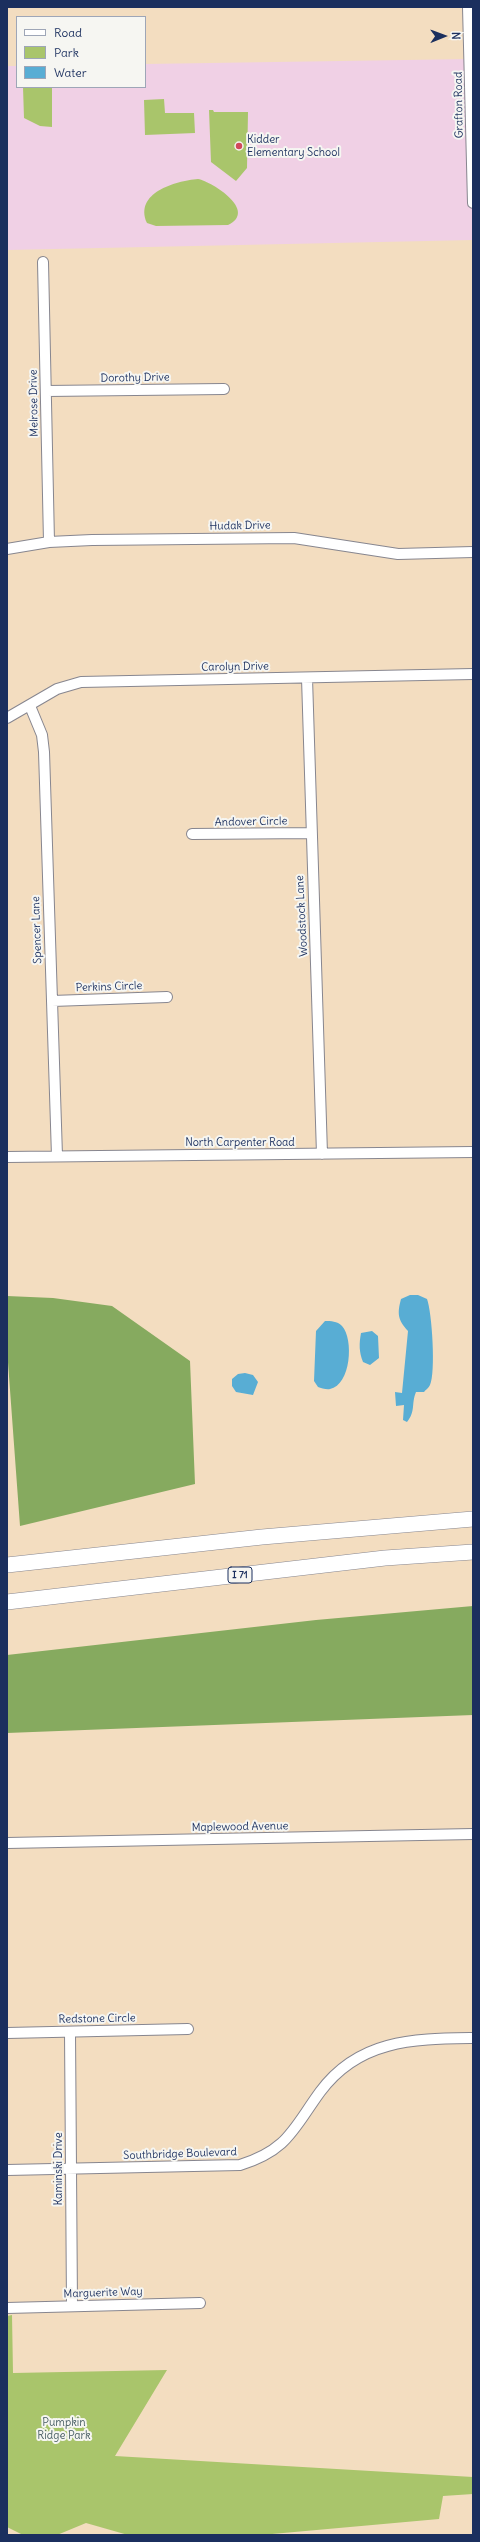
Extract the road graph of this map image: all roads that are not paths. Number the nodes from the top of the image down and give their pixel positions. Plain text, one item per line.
1 (468, 7) edge
2 (472, 137) edge
3 (473, 203) edge
4 (43, 262) dead end
5 (224, 389) dead end
6 (46, 391) junction
7 (49, 542) junction
8 (7, 548) edge
9 (473, 552) edge
10 (473, 674) edge
11 (307, 678) junction
12 (30, 706) junction
13 (7, 718) edge
14 (311, 833) junction
15 (192, 834) dead end
16 (167, 997) dead end
17 (52, 1001) junction
18 (473, 1152) edge
19 (322, 1154) junction
20 (57, 1156) junction
21 (7, 1157) edge
22 (473, 1518) edge
23 (473, 1552) edge
24 (7, 1565) edge
25 (7, 1602) edge
26 (473, 1834) edge
27 (7, 1844) edge
28 (188, 2029) dead end
29 (70, 2032) junction
30 (7, 2033) edge
31 (473, 2038) edge
32 (71, 2169) junction
33 (7, 2170) edge
34 (200, 2303) dead end
35 (72, 2306) junction
36 (7, 2308) edge

1 - 2 street, Grafton Road
2 - 3 street, Grafton Road
4 - 6 street, Melrose Drive
5 - 6 street, Dorothy Drive
6 - 7 street, Melrose Drive
7 - 8 street, Hudak Drive
7 - 9 street, Hudak Drive
10 - 11 street, Carolyn Drive
11 - 12 street, Carolyn Drive
11 - 14 street, Woodstock Lane
12 - 13 street, Carolyn Drive
12 - 17 street, Spencer Lane
14 - 15 street, Andover Circle
14 - 19 street, Woodstock Lane
16 - 17 street, Perkins Circle
17 - 20 street, Spencer Lane
18 - 19 street, North Carpenter Road
19 - 20 street, North Carpenter Road
20 - 21 street, North Carpenter Road
22 - 24 highway
23 - 25 highway, I 71
26 - 27 street, Maplewood Avenue
28 - 29 street, Redstone Circle
29 - 30 street, Redstone Circle
29 - 32 street, Kaminski Drive
31 - 32 street, Southbridge Boulevard
32 - 33 street, Southbridge Boulevard
32 - 35 street, Kaminski Drive
34 - 35 street, Marguerite Way
35 - 36 street, Marguerite Way

